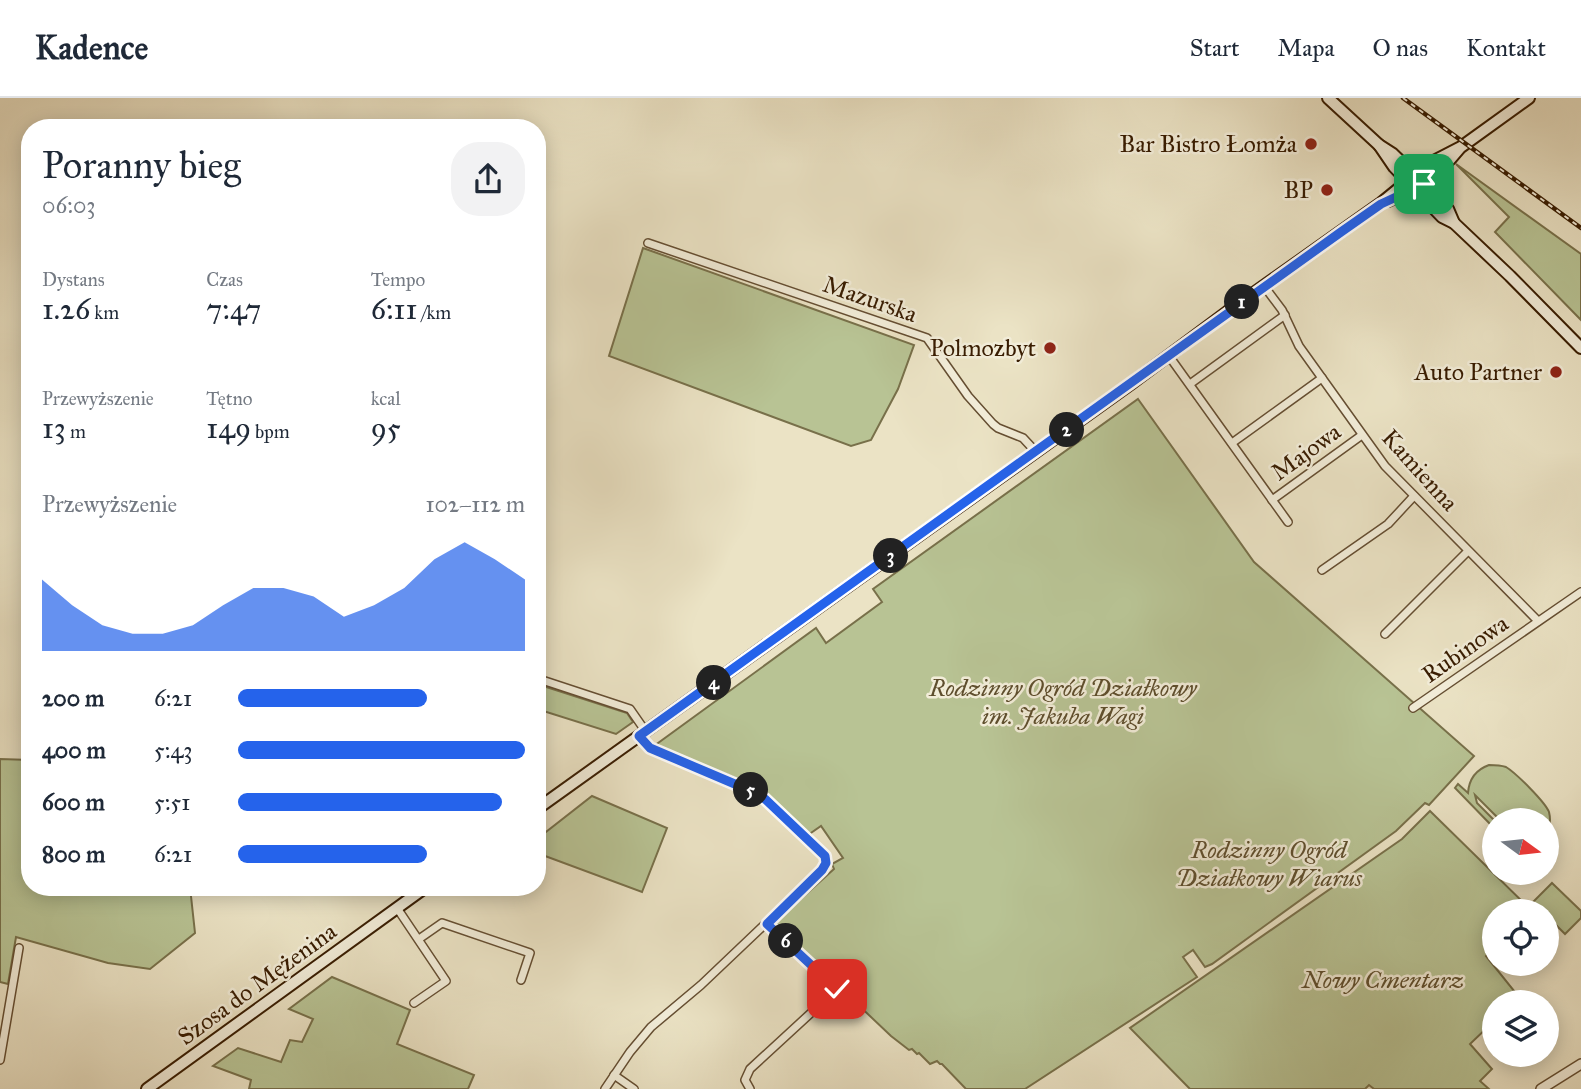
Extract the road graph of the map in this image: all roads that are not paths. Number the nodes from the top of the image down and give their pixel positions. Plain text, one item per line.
1 (1328, 98) edge
2 (1529, 98) edge
3 (1416, 182) junction
4 (648, 243) dead end
5 (1264, 286) junction
6 (1285, 314) junction
7 (1581, 348) edge
8 (1169, 356) junction
9 (1322, 378) junction
10 (1191, 384) junction
11 (1362, 435) junction
12 (1232, 443) junction
13 (1037, 452) junction
14 (1414, 496) junction
15 (1272, 500) junction
16 (1288, 522) dead end
17 (1468, 551) junction
18 (1322, 570) dead end
19 (1581, 592) edge
20 (1538, 621) junction
21 (1385, 634) dead end
22 (546, 681) edge
23 (1413, 708) dead end
24 (643, 734) junction
25 (546, 802) edge
26 (414, 896) edge
27 (397, 908) junction
28 (767, 924) junction
29 (419, 939) junction
30 (19, 948) dead end
31 (521, 980) dead end
32 (414, 1003) dead end
33 (0, 1060) edge
34 (1581, 1063) edge
35 (614, 1076) junction
36 (147, 1089) edge
37 (605, 1089) edge
38 (634, 1089) edge
39 (750, 1089) edge
40 (1541, 1089) edge

1 - 3 main road
2 - 3 main road
3 - 5 main road
3 - 7 main road
4 - 13 street, Mazurska
5 - 6 street, Kamienna
5 - 8 main road
6 - 9 street, Kamienna
6 - 10 street
8 - 10 street, Majowa
8 - 13 main road
9 - 11 street, Kamienna
9 - 12 street, Majowa
10 - 12 street, Majowa
11 - 14 street, Kamienna
11 - 15 street, Majowa
12 - 15 street, Majowa
13 - 24 main road
14 - 17 street, Kamienna
14 - 18 street
15 - 16 street, Majowa
17 - 20 street, Kamienna
17 - 21 street
19 - 20 street
20 - 23 street, Rubinowa
22 - 24 street
24 - 25 main road
24 - 28 street
26 - 27 main road, Szosa do Mężenina
27 - 29 street
27 - 36 main road, Szosa do Mężenina
28 - 35 street
28 - 39 street
29 - 31 street
29 - 32 street
30 - 33 street
34 - 40 street
35 - 37 street
35 - 38 street

